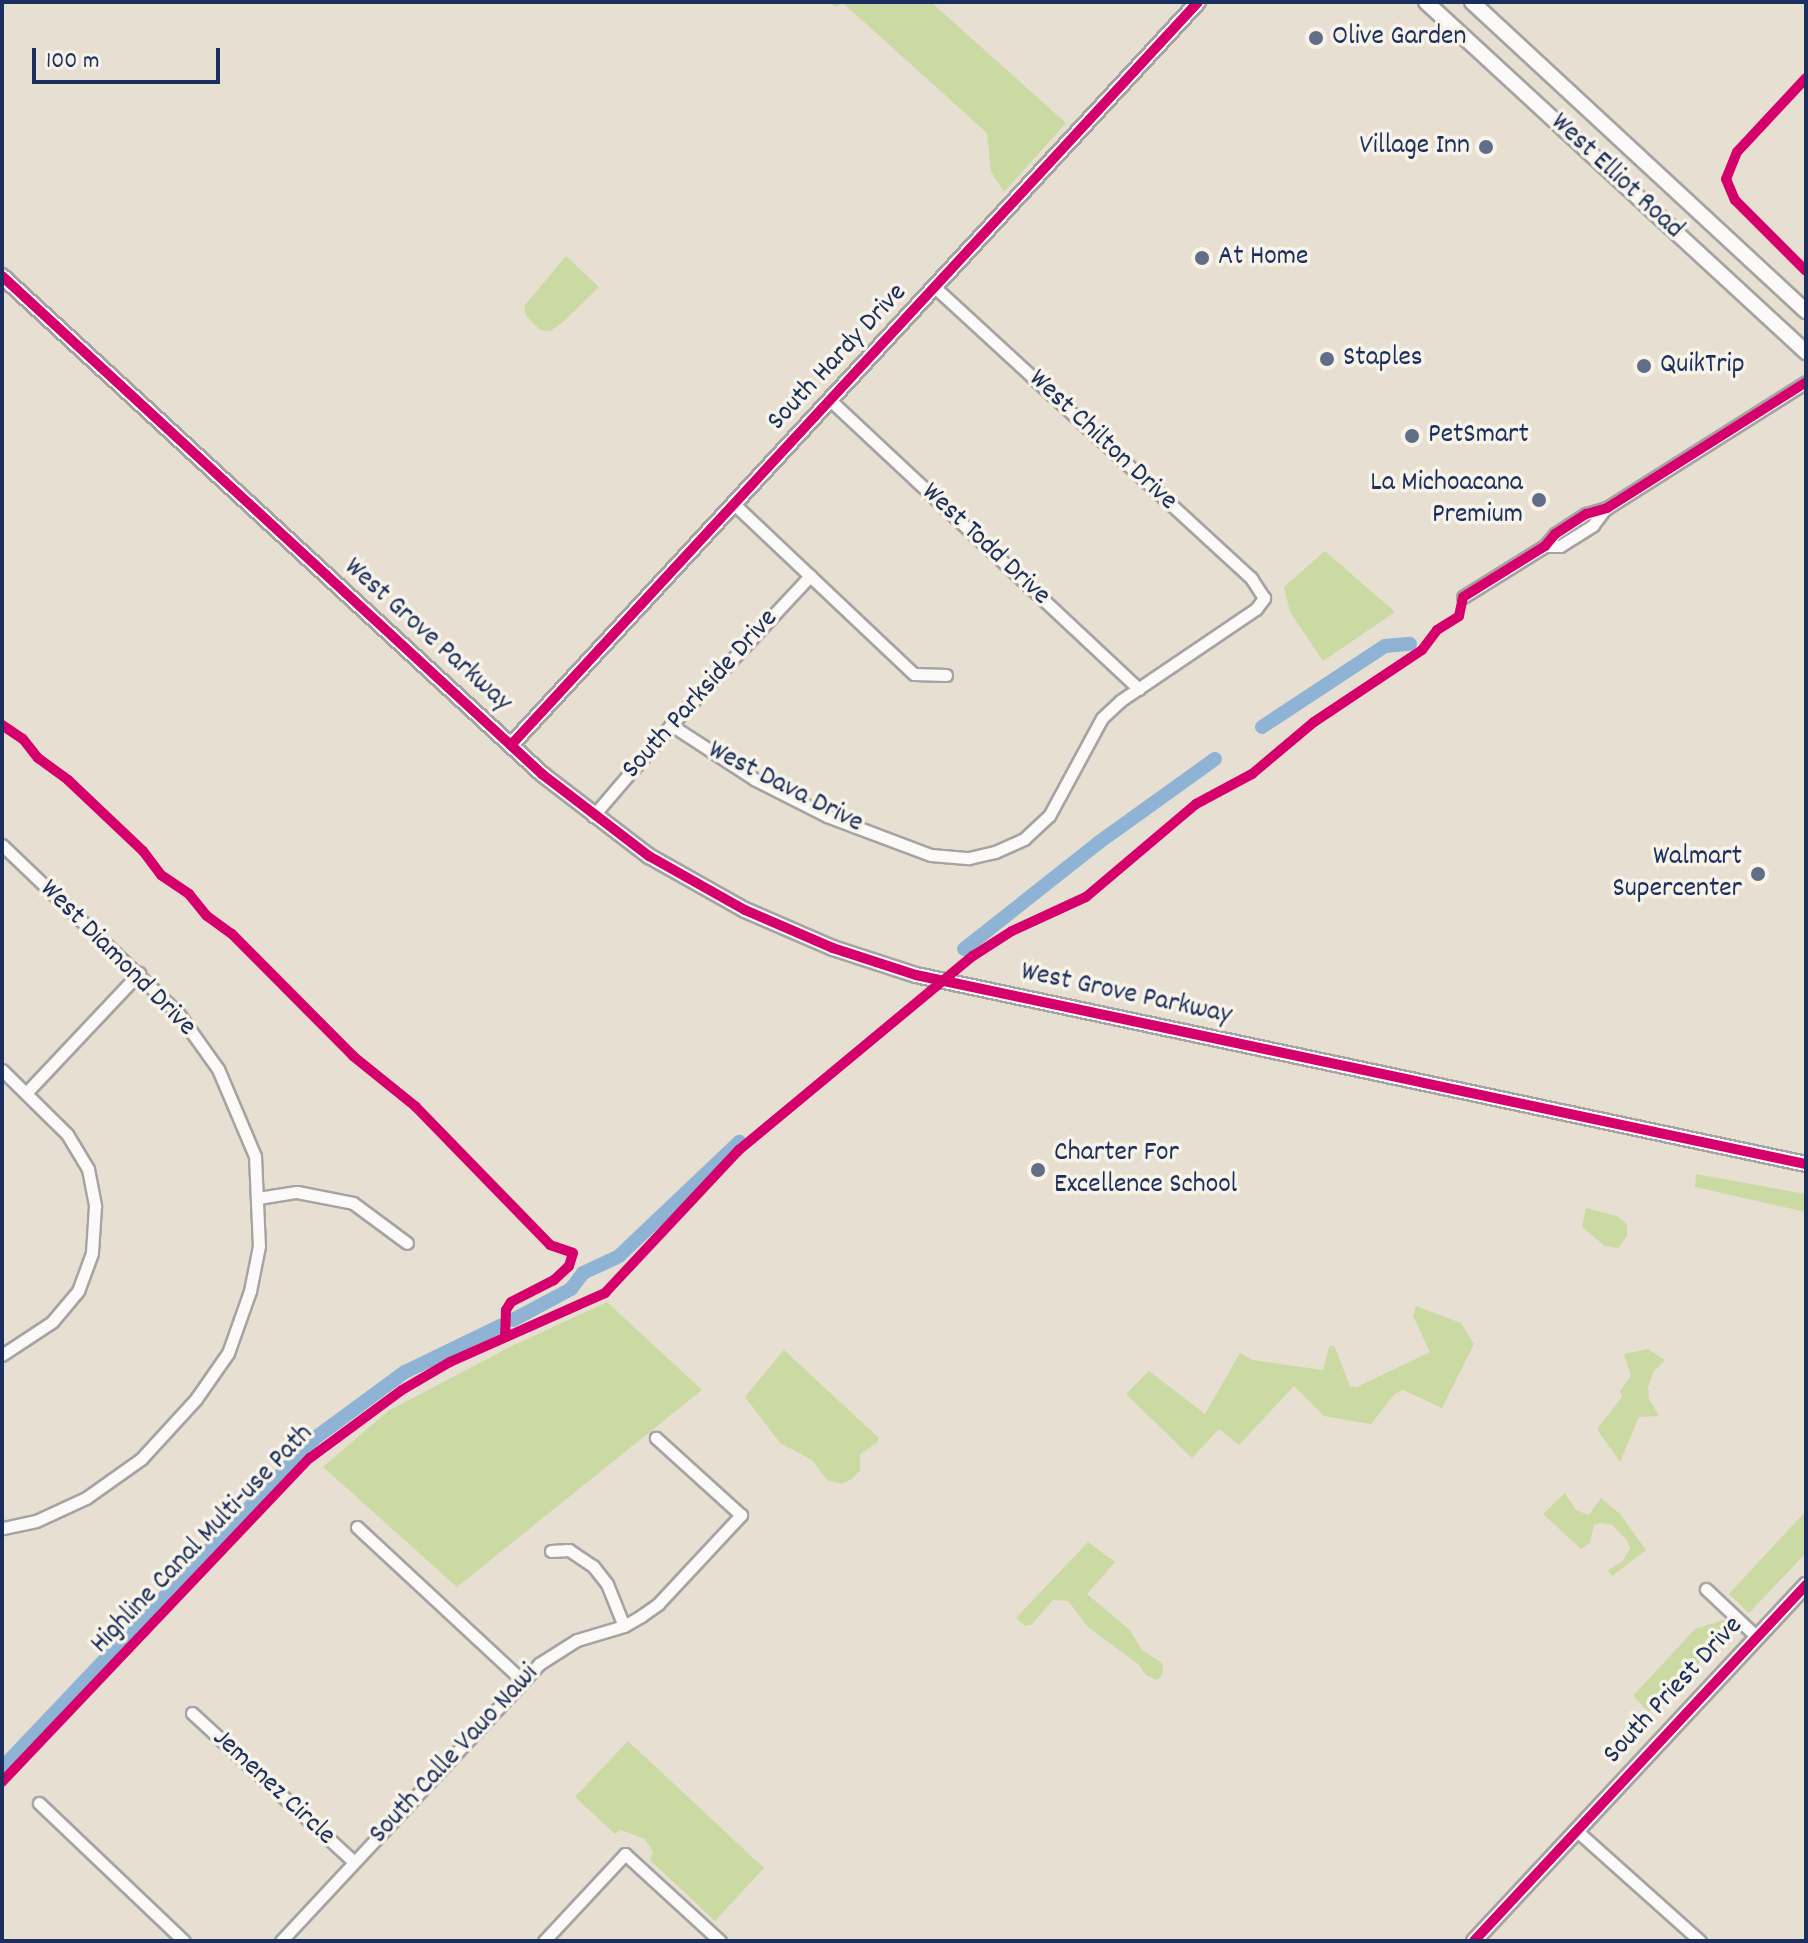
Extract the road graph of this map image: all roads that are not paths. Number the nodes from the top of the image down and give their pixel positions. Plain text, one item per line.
1 (1198, 2) edge
2 (1426, 2) edge
3 (1472, 2) edge
4 (2, 276) edge
5 (935, 287) junction
6 (1806, 311) edge
7 (1806, 352) edge
8 (1806, 382) edge
9 (830, 400) junction
10 (735, 505) junction
11 (810, 576) junction
12 (1463, 597) dead end
13 (946, 675) dead end
14 (1139, 689) junction
15 (671, 725) junction
16 (511, 745) junction
17 (593, 816) junction
18 (2, 845) edge
19 (139, 973) junction
20 (2, 1070) edge
21 (26, 1093) junction
22 (1806, 1164) edge
23 (258, 1198) junction
24 (407, 1243) dead end
25 (2, 1355) edge
26 (656, 1438) dead end
27 (357, 1527) dead end
28 (2, 1528) edge
29 (551, 1551) dead end
30 (1806, 1585) edge
31 (1706, 1589) dead end
32 (624, 1626) junction
33 (1757, 1637) junction
34 (523, 1681) junction
35 (192, 1713) dead end
36 (39, 1803) dead end
37 (1577, 1831) junction
38 (354, 1862) junction
39 (184, 1941) edge
40 (281, 1941) edge
41 (544, 1941) edge
42 (720, 1941) edge
43 (1474, 1941) edge
44 (1700, 1941) edge

1 - 5 street, South Hardy Drive
2 - 7 street, West Elliot Road
3 - 6 street, West Elliot Road
4 - 16 street, West Grove Parkway
5 - 9 street, South Hardy Drive
5 - 14 street, West Chilton Drive
8 - 12 street
9 - 10 street, South Hardy Drive
9 - 14 street, West Todd Drive
10 - 11 street
10 - 16 street, South Hardy Drive
11 - 13 street
11 - 15 street, South Parkside Drive
14 - 15 street, West Dava Drive
15 - 17 street, South Parkside Drive
16 - 17 street, West Grove Parkway
17 - 22 street, West Grove Parkway
18 - 19 street, West Diamond Drive
19 - 21 street
19 - 23 street, West Diamond Drive
20 - 21 street
21 - 25 street
23 - 24 street
23 - 28 street
26 - 32 street, South Calle Vauo Nawi
27 - 34 street
29 - 32 street
30 - 33 street, South Priest Drive
31 - 33 street
32 - 34 street, South Calle Vauo Nawi
33 - 37 street, South Priest Drive
34 - 38 street, South Calle Vauo Nawi
35 - 38 street, Jemenez Circle
36 - 39 street
37 - 43 street, South Priest Drive
37 - 44 street
38 - 40 street, South Calle Vauo Nawi
41 - 42 street

